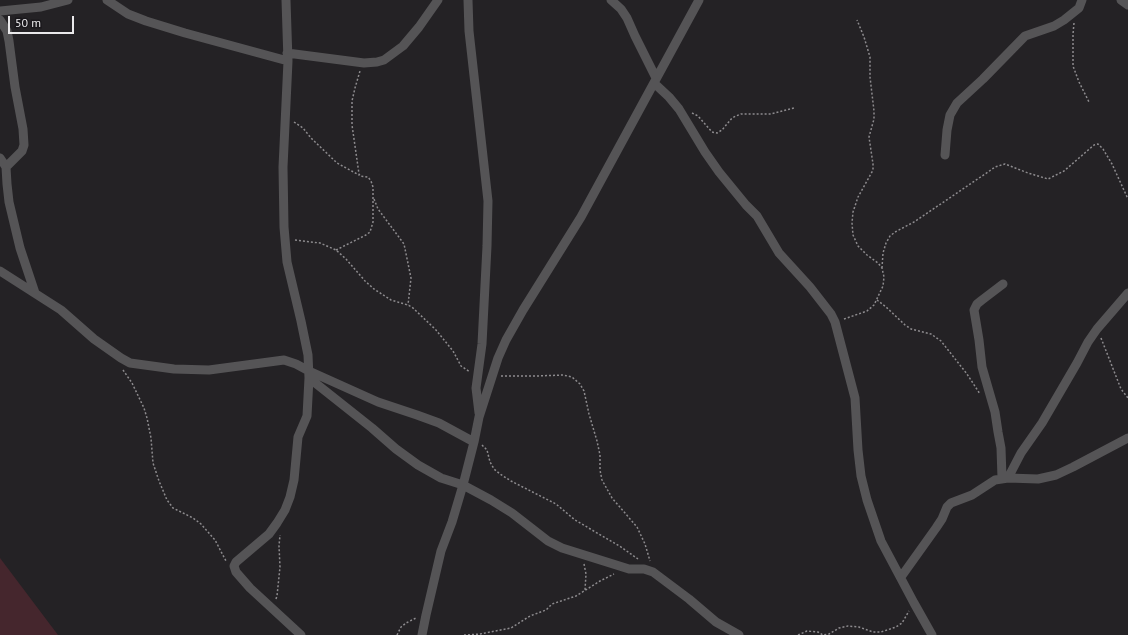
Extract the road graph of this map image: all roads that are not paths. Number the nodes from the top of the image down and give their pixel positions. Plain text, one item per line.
1 (68, 0) edge
2 (108, 0) edge
3 (286, 0) edge
4 (438, 0) edge
5 (468, 0) edge
6 (611, 0) edge
7 (699, 0) edge
8 (1121, 0) edge
9 (1080, 4) edge
10 (1128, 5) edge
11 (0, 11) edge
12 (0, 20) edge
13 (288, 57) junction
14 (655, 81) junction
15 (945, 155) dead end
16 (0, 158) edge
17 (6, 168) junction
18 (0, 271) edge
19 (1003, 284) dead end
20 (35, 293) junction
21 (1128, 293) edge
22 (309, 375) junction
23 (479, 417) junction
24 (1128, 438) edge
25 (474, 442) junction
26 (1005, 478) junction
27 (463, 485) junction
28 (901, 577) junction
29 (302, 635) edge
30 (422, 635) edge
31 (739, 635) edge
32 (932, 635) edge

1 - 11 street
2 - 13 street
3 - 13 street
4 - 13 street
5 - 23 street
6 - 14 street
7 - 14 street
8 - 10 street
9 - 15 street
12 - 17 street
13 - 22 street
14 - 23 street
14 - 28 street
16 - 17 street
17 - 20 street
18 - 20 street
19 - 26 street
20 - 22 street
21 - 26 street
22 - 25 street
22 - 27 street
22 - 29 street
23 - 25 street
24 - 26 street
25 - 27 street
26 - 28 street
27 - 30 street
27 - 31 street
28 - 32 street

